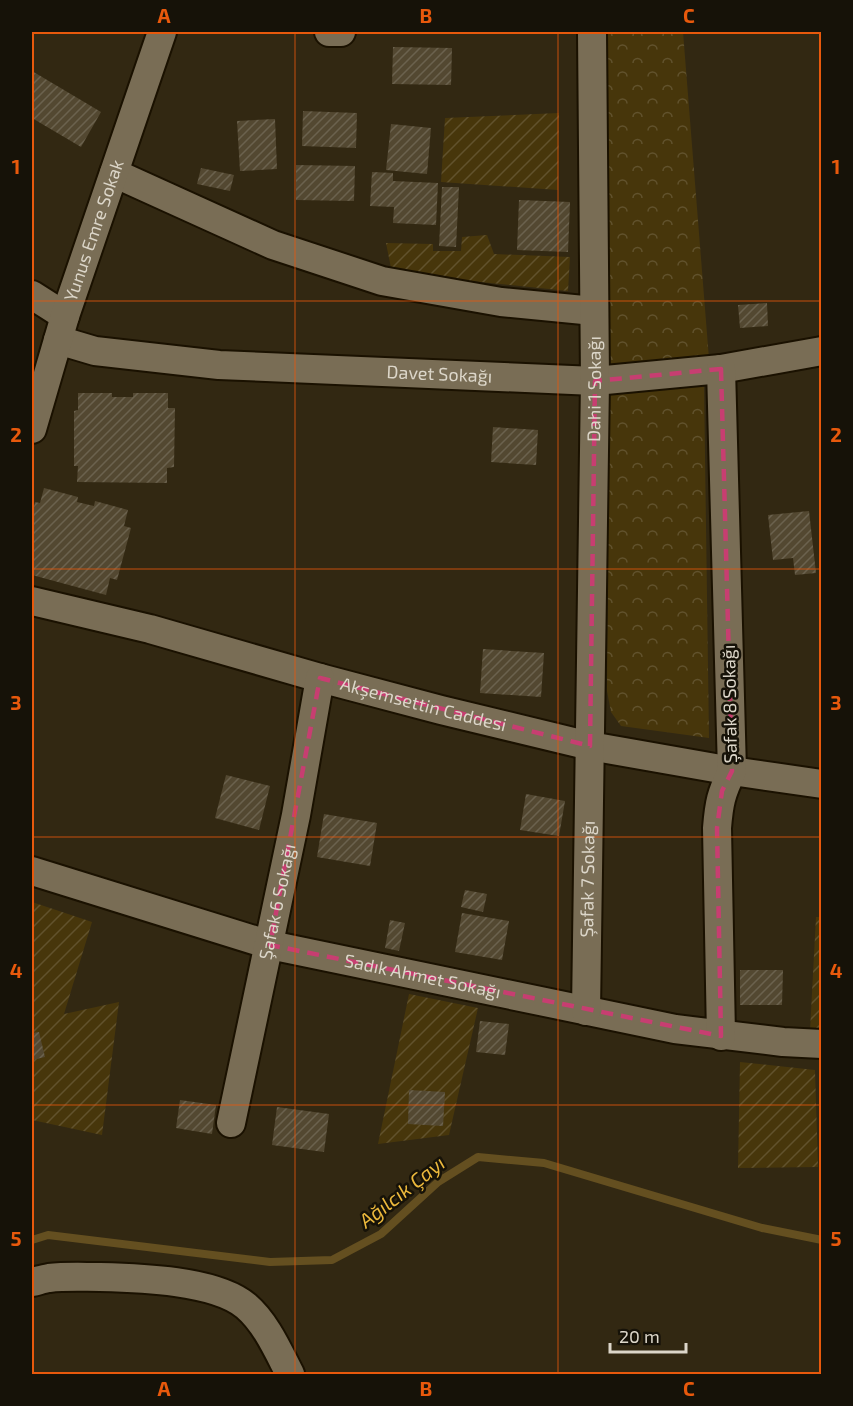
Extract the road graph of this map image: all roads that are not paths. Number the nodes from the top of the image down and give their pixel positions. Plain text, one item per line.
1 (162, 32) edge
2 (329, 32) edge
3 (342, 32) edge
4 (592, 32) edge
5 (114, 173) junction
6 (32, 296) edge
7 (594, 311) junction
8 (61, 328) junction
9 (822, 351) edge
10 (721, 369) junction
11 (595, 381) junction
12 (32, 429) edge
13 (32, 601) edge
14 (320, 678) junction
15 (590, 746) junction
16 (732, 771) junction
17 (822, 784) edge
18 (32, 871) edge
19 (270, 945) junction
20 (586, 1011) junction
21 (721, 1036) junction
22 (822, 1044) edge
23 (231, 1123) dead end
24 (32, 1282) edge
25 (290, 1374) edge

1 - 5 street, Yunus Emre Sokak
2 - 3 street
4 - 7 street, Dahi 1 Sokağı
5 - 7 street
5 - 8 street, Yunus Emre Sokak
6 - 8 street, Davet Sokağı
7 - 11 street, Dahi 1 Sokağı
8 - 11 street, Davet Sokağı
8 - 12 street, Yunus Emre Sokak
9 - 10 street, Davet Sokağı
10 - 11 street, Davet Sokağı
10 - 16 street, Şafak 8 Sokağı
11 - 15 street, Dahi 1 Sokağı
13 - 14 street, Akşemsettin Caddesi
14 - 15 street, Akşemsettin Caddesi
14 - 19 street, Şafak 6 Sokağı
15 - 16 street, Akşemsettin Caddesi
15 - 20 street, Şafak 7 Sokağı
16 - 17 street, Akşemsettin Caddesi
16 - 21 street, Şafak 8 Sokağı
18 - 19 street, Sadık Ahmet Sokağı
19 - 20 street, Sadık Ahmet Sokağı
19 - 23 street, Şafak 6 Sokağı
20 - 21 street, Sadık Ahmet Sokağı
21 - 22 street, Sadık Ahmet Sokağı
24 - 25 street

